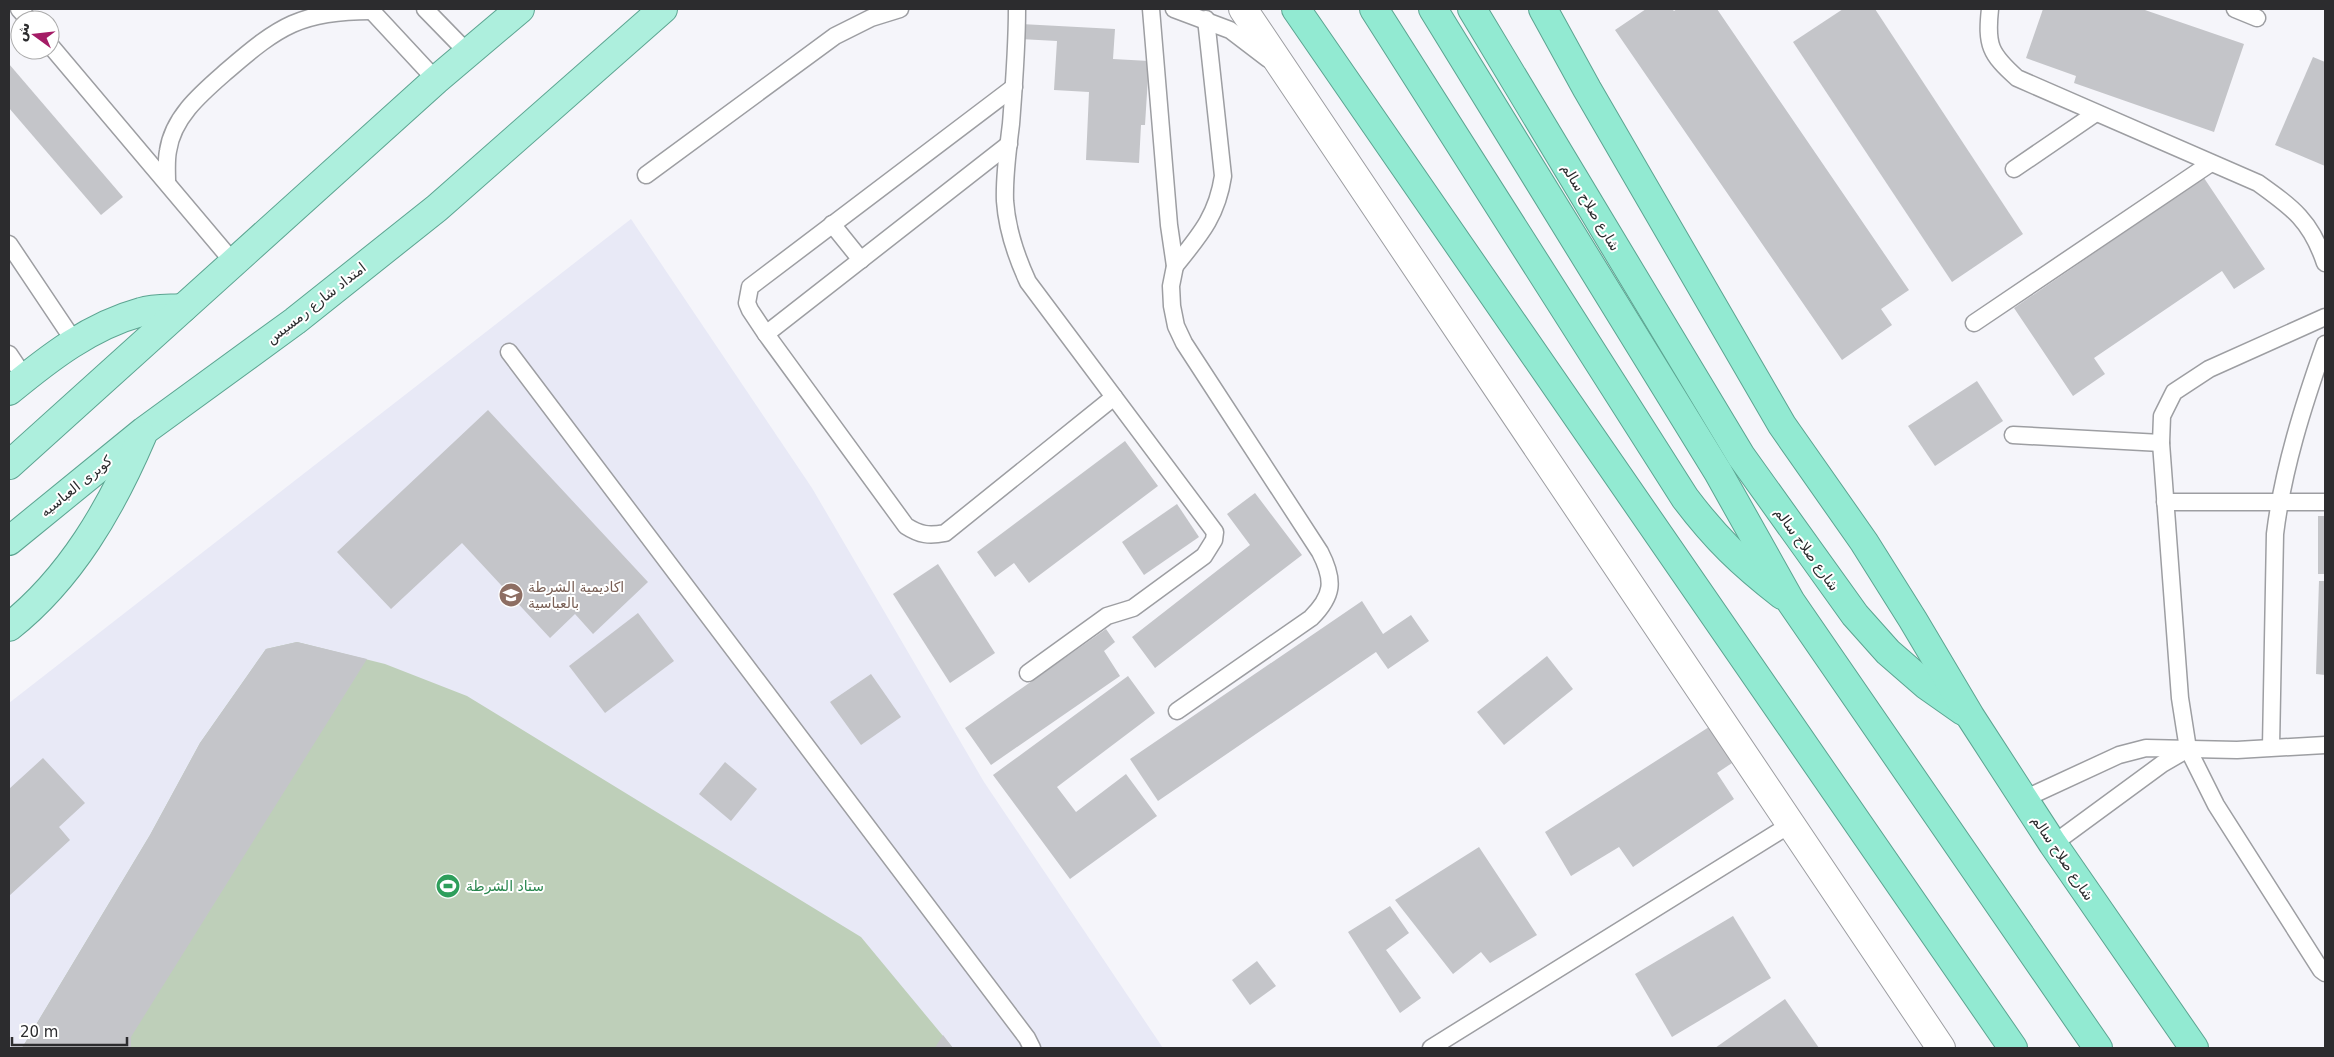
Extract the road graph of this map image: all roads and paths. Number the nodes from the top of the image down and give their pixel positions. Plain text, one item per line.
1 (425, 9) edge
2 (520, 9) edge
3 (663, 9) edge
4 (900, 9) edge
5 (1017, 9) edge
6 (1151, 9) edge
7 (1174, 9) edge
8 (1243, 9) edge
9 (1296, 9) edge
10 (1374, 9) edge
11 (1433, 9) edge
12 (1472, 9) edge
13 (1543, 9) edge
14 (1990, 9) edge
15 (2235, 9) edge
16 (370, 10) edge
17 (2257, 18) dead end
18 (1206, 19) junction
19 (467, 52) junction
20 (60, 57) edge
21 (1285, 71) junction
22 (436, 80) junction
23 (1014, 87) junction
24 (2096, 113) junction
25 (1008, 144) junction
26 (2210, 163) junction
27 (2014, 169) dead end
28 (646, 175) dead end
29 (167, 182) junction
30 (832, 224) junction
31 (9, 244) edge
32 (860, 260) junction
33 (234, 263) junction
34 (2325, 263) edge
35 (1175, 266) junction
36 (183, 308) junction
37 (2325, 317) edge
38 (1974, 323) dead end
39 (766, 334) junction
40 (74, 342) junction
41 (2325, 344) edge
42 (509, 352) dead end
43 (9, 354) edge
44 (17, 384) edge
45 (1114, 397) junction
46 (144, 431) junction
47 (2013, 435) dead end
48 (2161, 443) junction
49 (9, 465) edge
50 (2165, 502) junction
51 (2279, 502) junction
52 (2325, 502) edge
53 (9, 541) edge
54 (1791, 602) junction
55 (9, 627) edge
56 (1028, 673) dead end
57 (1177, 711) dead end
58 (1970, 716) junction
59 (2325, 745) edge
60 (2271, 747) junction
61 (2188, 749) junction
62 (2024, 799) junction
63 (1791, 824) junction
64 (2053, 844) junction
65 (2325, 973) edge
66 (1032, 1048) edge
67 (1431, 1048) edge
68 (1941, 1048) edge
69 (2013, 1048) edge
70 (2098, 1048) edge
71 (2194, 1048) edge

1 - 19 lane
2 - 19 main road
3 - 46 main road, امتداد شارع رمسيس
4 - 28 lane
5 - 23 lane
6 - 35 lane
7 - 18 lane
8 - 21 street
9 - 69 highway
10 - 54 highway
11 - 54 highway
12 - 58 highway, شارع صلاح سالم
13 - 58 highway
14 - 24 lane
15 - 17 lane
16 - 22 lane
16 - 29 lane
18 - 21 lane
18 - 35 lane
19 - 22 main road
20 - 29 lane
21 - 63 street
22 - 33 main road
23 - 25 lane
23 - 30 lane
24 - 26 lane
24 - 27 lane
25 - 32 lane
25 - 45 lane
26 - 34 lane
26 - 38 lane
29 - 33 lane
30 - 32 lane
30 - 39 lane
31 - 40 lane
32 - 39 lane
33 - 36 main road
35 - 57 lane
36 - 40 main road
36 - 49 main road
37 - 48 lane
39 - 45 lane
40 - 44 main road
41 - 51 lane
42 - 66 lane
43 - 44 lane
45 - 56 lane
46 - 53 main road, كوبرى العباسيه
46 - 55 main road, امتداد شارع رمسيس
47 - 48 lane
48 - 50 lane
50 - 51 lane
50 - 61 lane
51 - 52 lane
51 - 60 lane
54 - 70 highway
58 - 62 highway, شارع صلاح سالم
59 - 60 lane
60 - 61 lane
61 - 62 lane
61 - 64 lane
61 - 65 lane
62 - 64 highway, شارع صلاح سالم
63 - 67 lane
63 - 68 street
64 - 71 highway, شارع صلاح سالم

